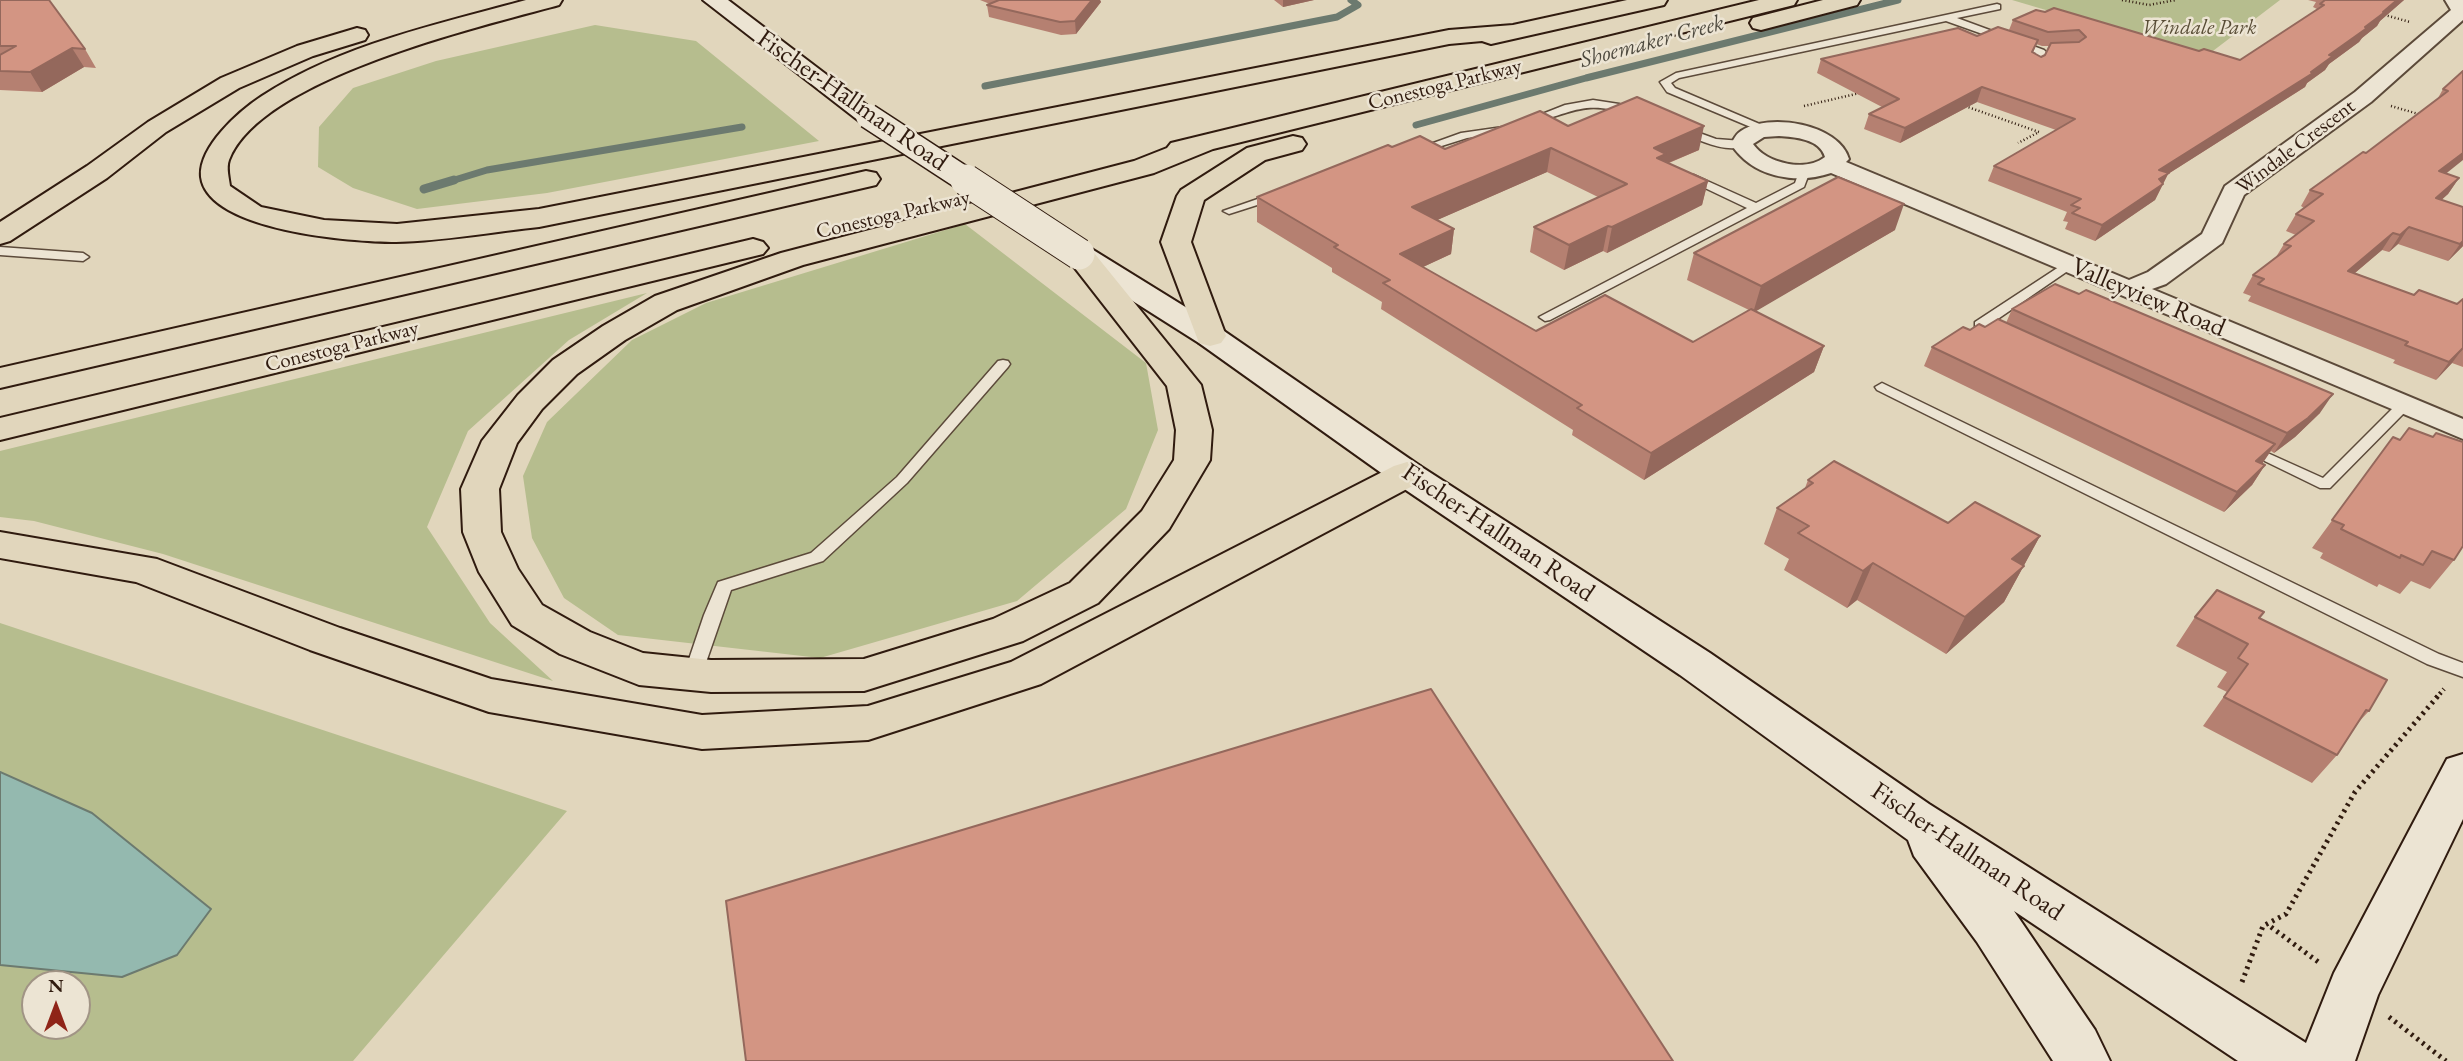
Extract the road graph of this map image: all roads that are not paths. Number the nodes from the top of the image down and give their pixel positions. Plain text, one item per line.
1 (495, 0) edge
2 (551, 0) edge
3 (714, 0) edge
4 (1656, 0) edge
5 (1786, 0) edge
6 (1849, 0) edge
7 (2454, 0) edge
8 (1997, 7) dead end
9 (1947, 18) junction
10 (1514, 32) junction
11 (2034, 66) edge
12 (1651, 118) edge
13 (1676, 127) edge
14 (1765, 130) junction
15 (1204, 143) junction
16 (1742, 144) junction
17 (1399, 156) edge
18 (1833, 165) junction
19 (1804, 172) junction
20 (1681, 173) edge
21 (1282, 194) edge
22 (1756, 208) junction
23 (1229, 211) dead end
24 (0, 235) edge
25 (0, 251) edge
26 (1079, 254) junction
27 (83, 257) dead end
28 (2068, 265) junction
29 (2127, 290) junction
30 (1545, 317) dead end
31 (1210, 336) junction
32 (2017, 342) edge
33 (1003, 364) dead end
34 (0, 377) edge
35 (1882, 387) dead end
36 (2404, 405) junction
37 (0, 429) edge
38 (2463, 430) edge
39 (2239, 445) edge
40 (1422, 484) junction
41 (0, 545) edge
42 (2462, 670) edge
43 (693, 674) junction
44 (2463, 772) edge
45 (1912, 818) junction
46 (2082, 1061) edge
47 (2286, 1061) edge
48 (2327, 1061) edge

1 - 24 highway
2 - 10 highway
3 - 26 main road, Fischer-Hallman Road, bridge
4 - 10 highway, Conestoga Parkway
5 - 15 highway, Conestoga Parkway
6 - 31 highway
7 - 29 street, Windale Crescent
8 - 9 lane
9 - 11 lane
9 - 14 lane
10 - 34 highway, Conestoga Parkway
12 - 17 lane
13 - 16 lane
14 - 16 street
14 - 18 street
15 - 37 highway, Conestoga Parkway
15 - 43 highway
16 - 19 street
18 - 19 street
18 - 28 street, Valleyview Road
19 - 22 lane
20 - 22 lane
21 - 23 lane
22 - 30 lane
25 - 27 lane
26 - 31 main road, Fischer-Hallman Road
26 - 43 highway
28 - 29 street, Valleyview Road
28 - 32 lane
29 - 36 street, Valleyview Road
31 - 40 main road, Fischer-Hallman Road
33 - 43 lane
35 - 42 lane
36 - 38 street, Valleyview Road
36 - 39 lane
40 - 41 highway
40 - 45 main road, Fischer-Hallman Road
44 - 48 main road
45 - 46 main road
45 - 47 main road, Fischer-Hallman Road

